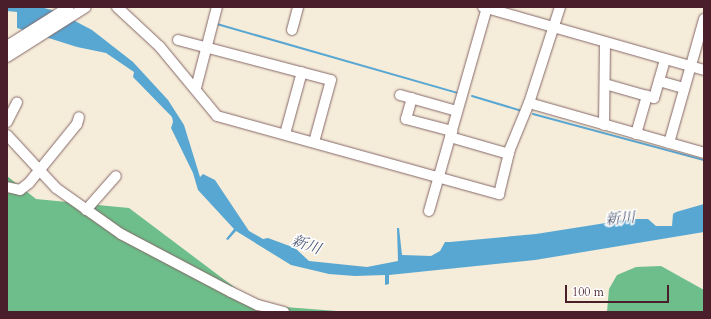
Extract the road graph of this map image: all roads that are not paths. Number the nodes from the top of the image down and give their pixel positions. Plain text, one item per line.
1 (69, 7) edge
2 (86, 7) edge
3 (119, 7) edge
4 (217, 7) edge
5 (298, 7) edge
6 (485, 7) edge
7 (560, 7) edge
8 (704, 19) edge
9 (554, 29) junction
10 (292, 30) dead end
11 (178, 40) dead end
12 (605, 43) junction
13 (7, 46) edge
14 (207, 46) junction
15 (7, 58) edge
16 (665, 60) junction
17 (690, 66) junction
18 (704, 70) edge
19 (302, 72) junction
20 (659, 81) junction
21 (604, 84) junction
22 (196, 88) junction
23 (684, 88) junction
24 (400, 95) dead end
25 (647, 96) junction
26 (412, 98) junction
27 (17, 102) dead end
28 (529, 103) junction
29 (457, 111) junction
30 (79, 117) dead end
31 (7, 122) edge
32 (604, 125) junction
33 (285, 134) junction
34 (451, 134) junction
35 (636, 134) junction
36 (7, 135) edge
37 (314, 142) junction
38 (669, 143) junction
39 (704, 153) edge
40 (509, 154) junction
41 (39, 170) junction
42 (116, 176) dead end
43 (439, 176) junction
44 (7, 187) edge
45 (86, 210) junction
46 (429, 211) dead end
47 (284, 312) edge

1 - 13 street
2 - 15 street
3 - 22 street
4 - 14 street
5 - 10 street
6 - 9 street
6 - 29 street
7 - 9 street
8 - 17 street
9 - 12 street
9 - 28 street
11 - 14 street
12 - 16 street
12 - 21 street
14 - 19 street
14 - 22 street
16 - 17 street
16 - 20 street
17 - 18 street
17 - 23 street
19 - 33 street
19 - 37 street
20 - 23 street
20 - 25 street
21 - 25 street
21 - 32 street
22 - 33 street
23 - 38 street
24 - 26 street
25 - 35 street
26 - 29 street
26 - 34 street
27 - 31 street
28 - 32 street
28 - 40 street
29 - 34 street
30 - 41 street
32 - 35 street
33 - 37 street
34 - 40 street
34 - 43 street
35 - 38 street
36 - 41 street
37 - 43 street
38 - 39 street
40 - 43 street
41 - 44 street
41 - 45 street
42 - 45 street
43 - 46 street
45 - 47 street

